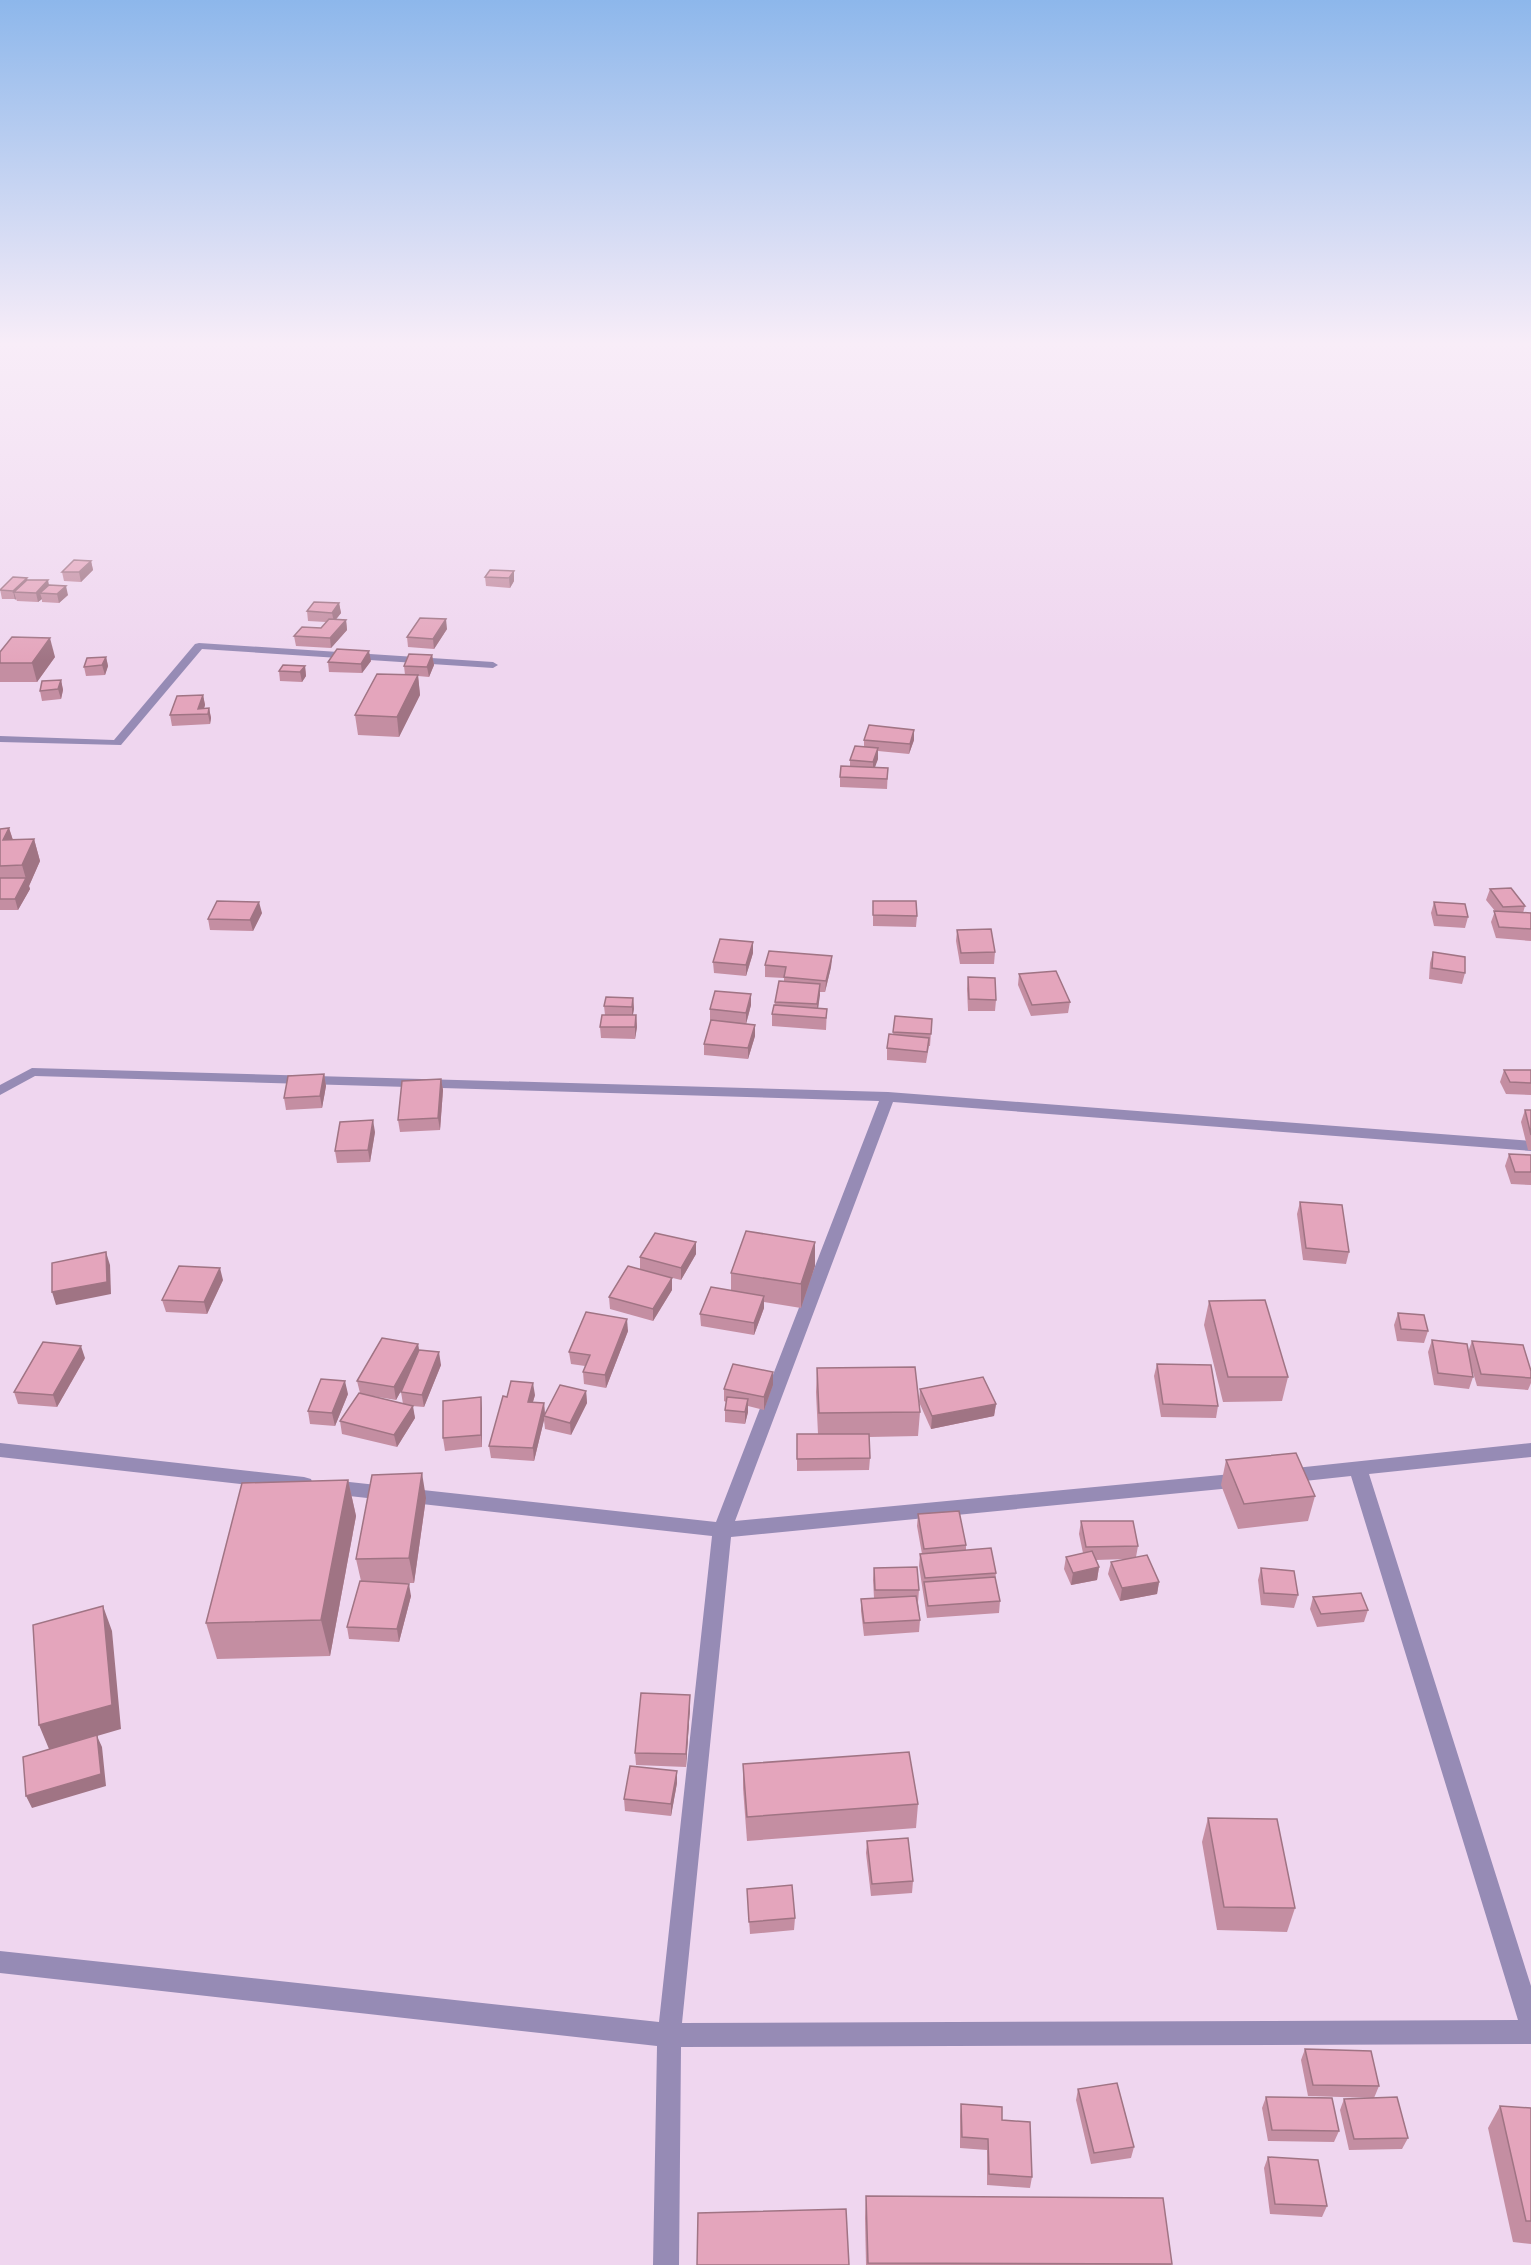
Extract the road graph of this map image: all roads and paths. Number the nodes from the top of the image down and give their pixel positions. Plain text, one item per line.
1 (493, 665) dead end
2 (0, 739) edge
3 (0, 1092) edge
4 (888, 1097) junction
5 (1531, 1146) edge
6 (0, 1450) edge
7 (1531, 1450) edge
8 (1358, 1469) junction
9 (722, 1530) junction
10 (0, 1962) edge
11 (1531, 2023) edge
12 (1531, 2032) edge
13 (669, 2035) junction
14 (666, 2265) edge

1 - 2 street
3 - 4 street
4 - 5 street
4 - 9 street
6 - 9 street
7 - 8 street
8 - 9 street
8 - 11 street
9 - 13 street
10 - 13 street
12 - 13 street
13 - 14 street

